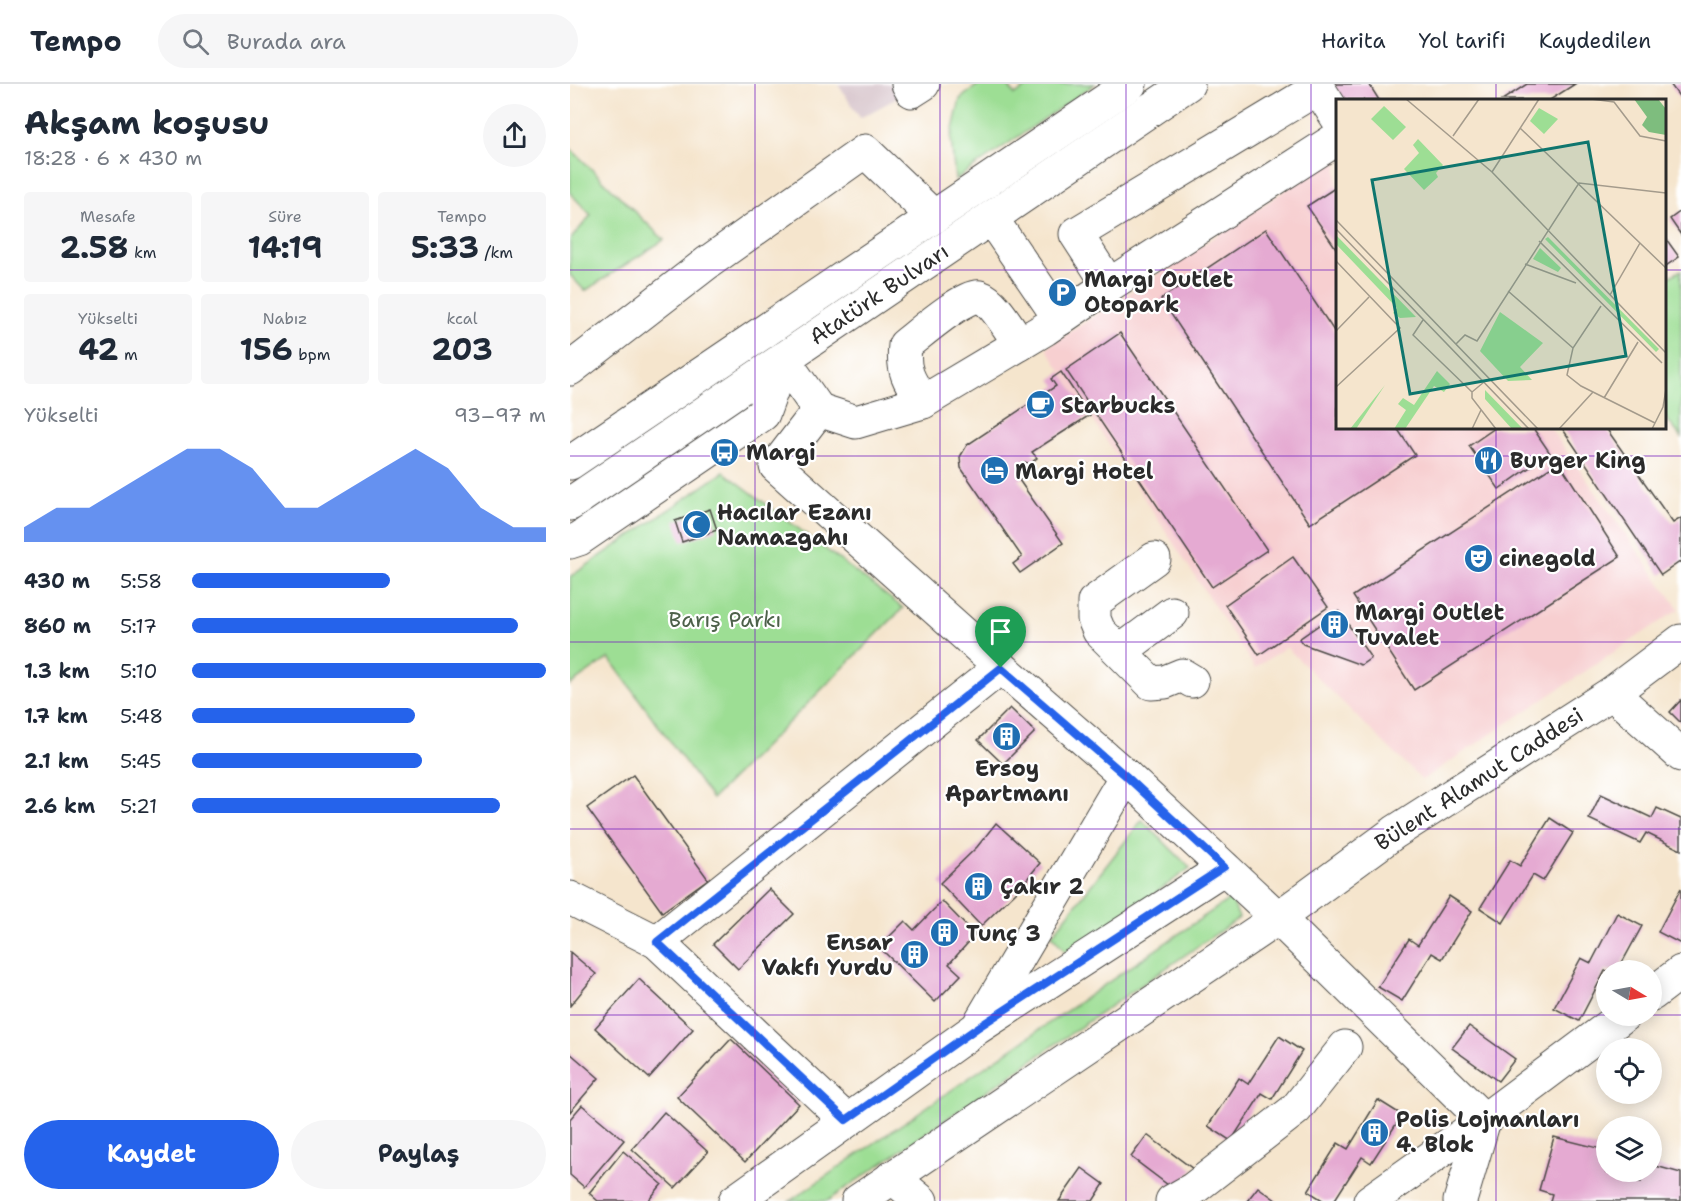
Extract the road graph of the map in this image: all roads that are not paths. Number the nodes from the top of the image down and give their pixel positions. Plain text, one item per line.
1 (908, 84) edge
2 (923, 84) edge
3 (1130, 84) edge
4 (1188, 84) edge
5 (1336, 116) edge
6 (1336, 139) edge
7 (934, 217) junction
8 (991, 218) junction
9 (1109, 285) junction
10 (1059, 319) junction
11 (1020, 344) junction
12 (783, 359) junction
13 (570, 369) edge
14 (922, 402) junction
15 (819, 410) junction
16 (570, 463) edge
17 (570, 504) edge
18 (570, 542) edge
19 (1154, 559) dead end
20 (1172, 613) dead end
21 (1681, 641) edge
22 (1121, 651) junction
23 (1001, 668) junction
24 (1192, 681) dead end
25 (1612, 693) junction
26 (1681, 755) edge
27 (1126, 776) junction
28 (1224, 867) junction
29 (570, 898) edge
30 (1278, 918) junction
31 (657, 942) junction
32 (1681, 972) edge
33 (1662, 986) edge
34 (1610, 1026) edge
35 (977, 1028) junction
36 (1345, 1047) dead end
37 (846, 1120) junction
38 (1484, 1120) junction
39 (892, 1177) junction
40 (735, 1201) edge
41 (858, 1201) edge
42 (921, 1201) edge
43 (1172, 1201) edge
44 (1370, 1201) edge
45 (1460, 1201) edge

1 - 2 street
3 - 7 street, Atatürk Bulvarı
4 - 8 street, Atatürk Bulvarı
5 - 9 street
6 - 9 street
7 - 13 street
7 - 16 street, Atatürk Bulvarı
8 - 10 street
8 - 12 street, Atatürk Bulvarı
9 - 10 street
10 - 11 street
11 - 14 street
11 - 14 street
12 - 15 street
12 - 17 street, Atatürk Bulvarı
12 - 18 street
14 - 15 street
15 - 23 street
19 - 22 street
20 - 22 street
21 - 25 street, Bülent Alamut Caddesi
22 - 24 street
23 - 27 street
23 - 31 street
25 - 26 street
25 - 30 street, Bülent Alamut Caddesi
27 - 28 street
27 - 35 street
28 - 30 street
28 - 35 street
29 - 31 street
30 - 38 street
30 - 39 street, Bülent Alamut Caddesi
31 - 37 street
32 - 33 street
34 - 38 street
35 - 37 street
36 - 43 street
37 - 40 street
38 - 44 street
38 - 45 street
39 - 41 street, Bülent Alamut Caddesi
39 - 42 street

